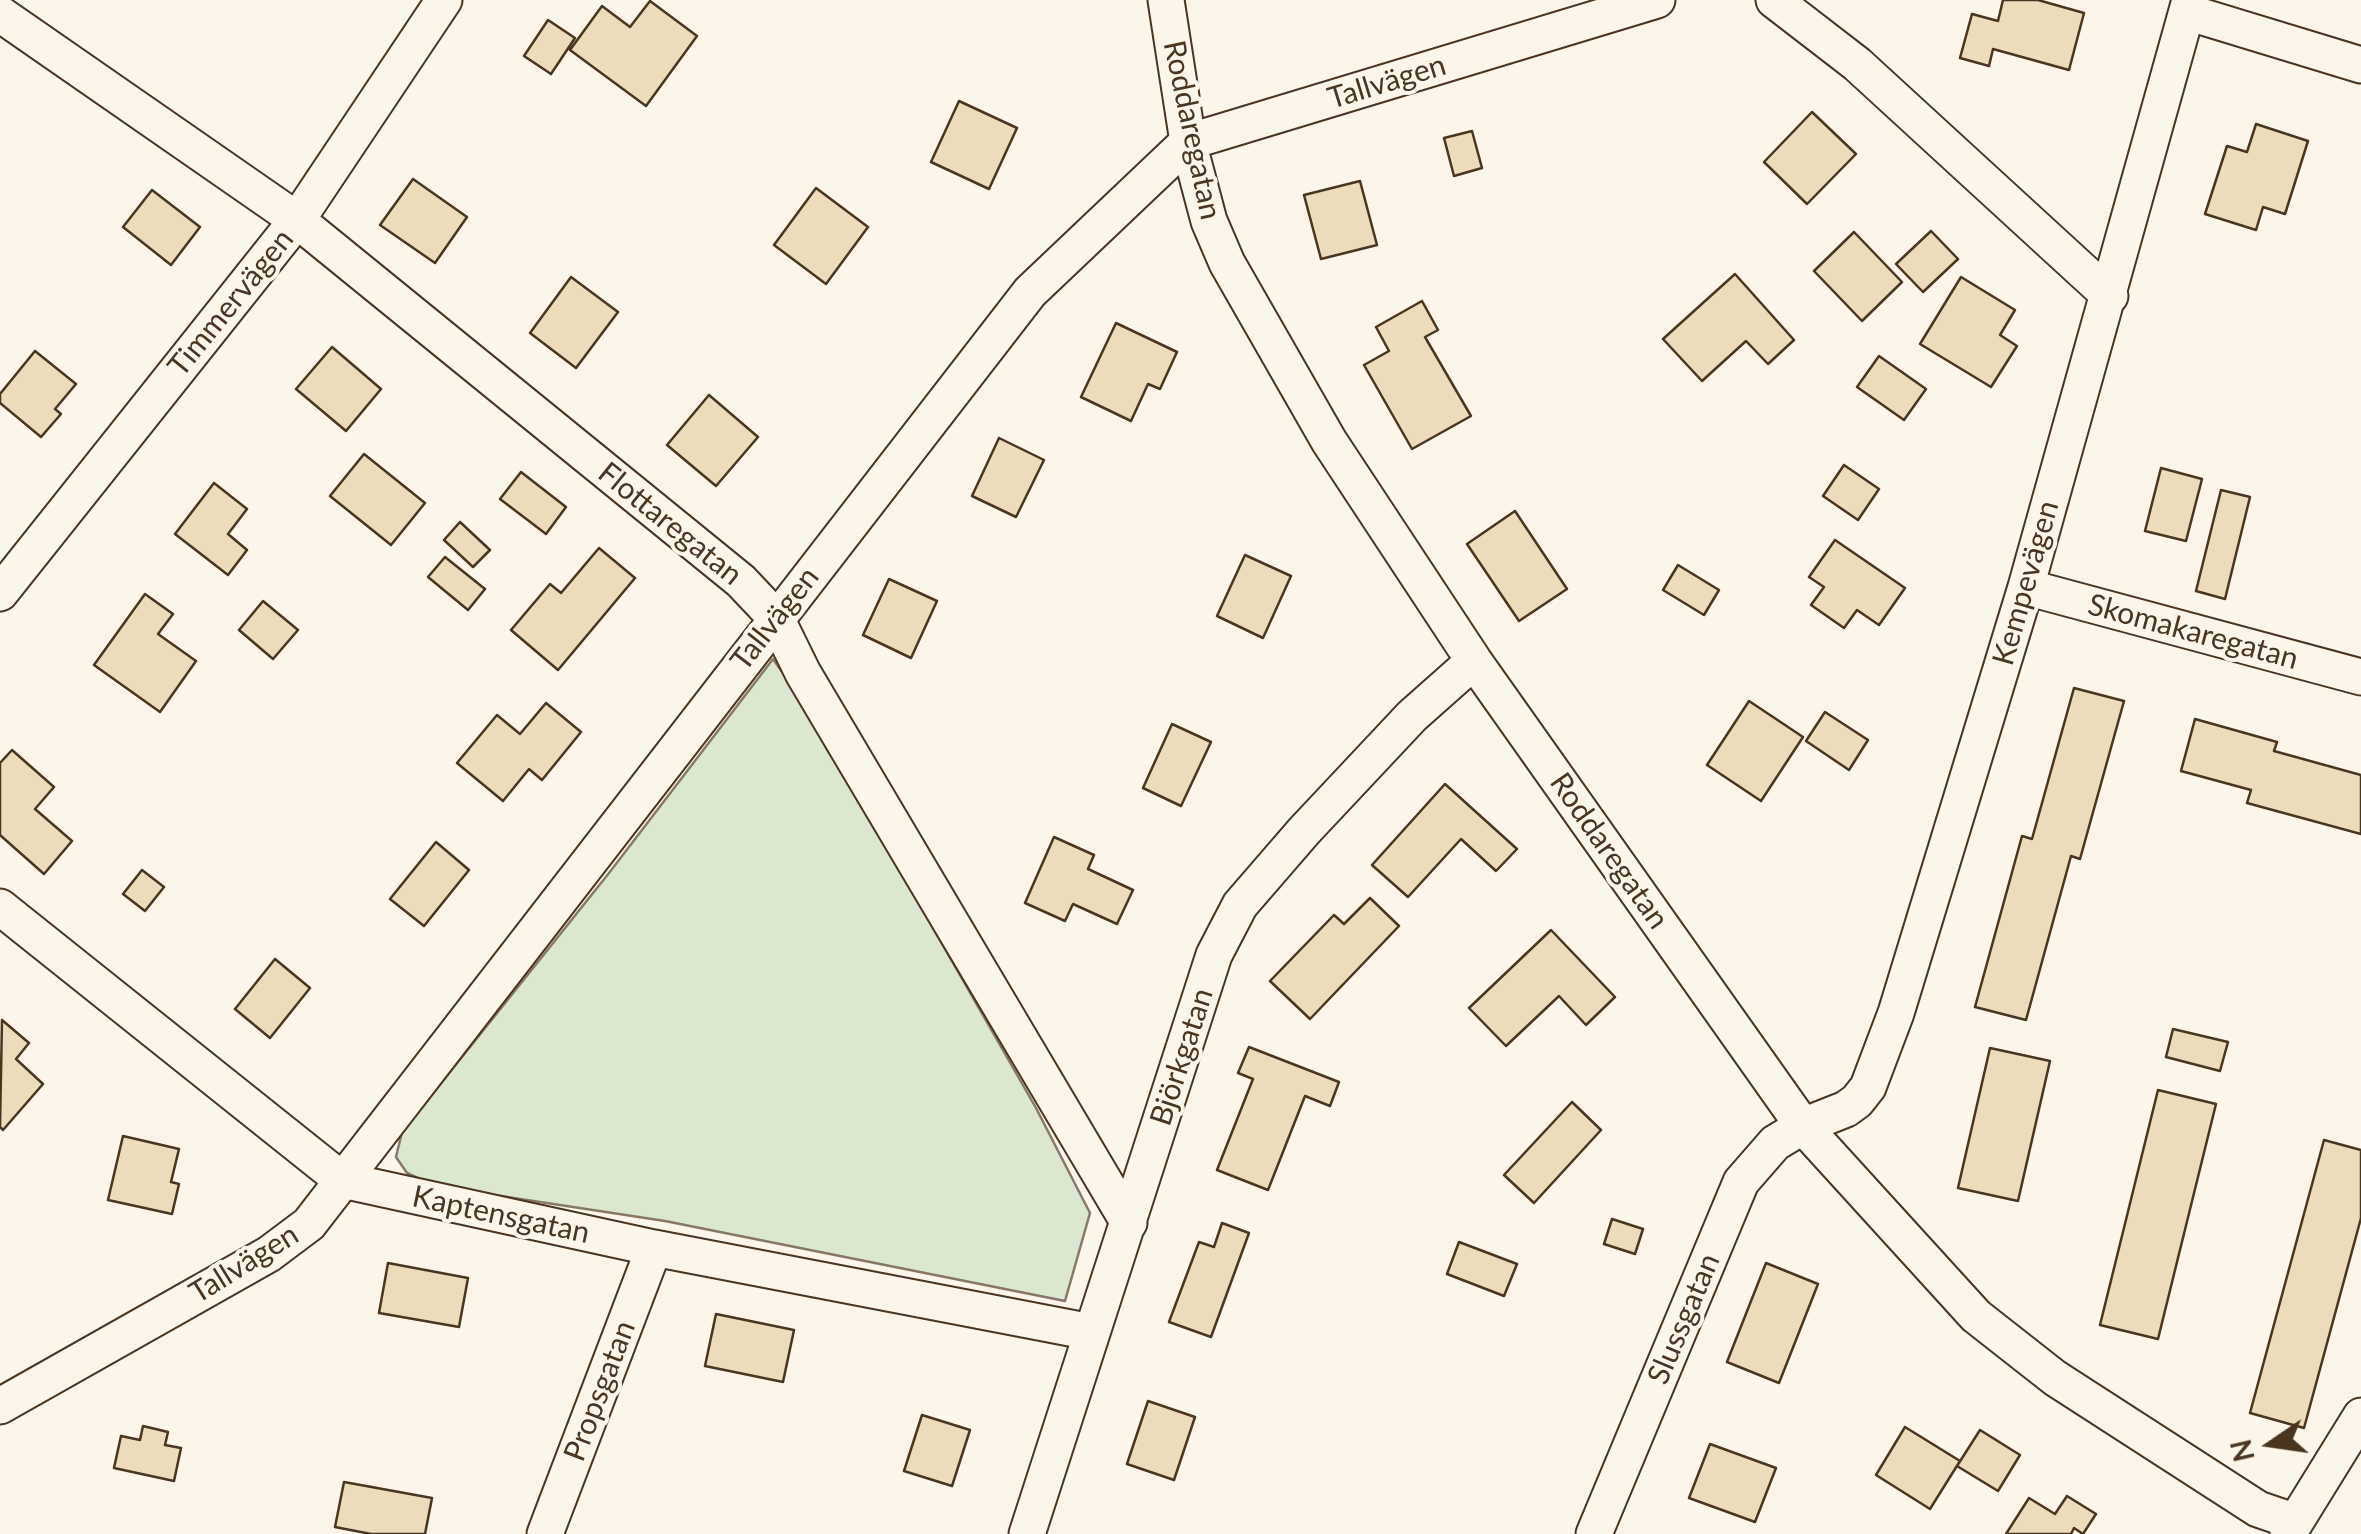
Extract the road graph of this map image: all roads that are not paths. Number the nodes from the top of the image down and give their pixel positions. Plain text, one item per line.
1 (444, 0) edge
2 (1166, 0) edge
3 (1657, 0) edge
4 (1774, 0) edge
5 (2188, 6) edge
6 (0, 14) edge
7 (2361, 66) edge
8 (1188, 142) junction
9 (297, 220) junction
10 (2110, 296) junction
11 (2026, 587) junction
12 (0, 593) edge
13 (776, 618) junction
14 (1474, 660) junction
15 (2361, 676) edge
16 (0, 907) edge
17 (1803, 1126) junction
18 (342, 1180) junction
19 (1129, 1222) junction
20 (654, 1248) junction
21 (1092, 1332) junction
22 (0, 1406) edge
23 (2361, 1416) edge
24 (2290, 1528) edge
25 (545, 1534) edge
26 (1028, 1534) edge
27 (1594, 1534) edge

1 - 9 street, Timmervägen
2 - 8 street, Roddaregatan
3 - 8 street, Tallvägen
4 - 10 street
5 - 7 street
5 - 10 street, Kempevägen
6 - 9 street, Flottaregatan
8 - 13 street, Tallvägen
8 - 14 street, Roddaregatan
9 - 12 street, Timmervägen
9 - 13 street, Flottaregatan
10 - 11 street, Kempevägen
11 - 15 street, Skomakaregatan
11 - 17 street, Kempevägen
13 - 18 street, Tallvägen
13 - 19 street, Flottaregatan
14 - 17 street, Roddaregatan
14 - 19 street, Björkgatan
16 - 18 street, Kaptensgatan
17 - 24 street, Roddaregatan
17 - 27 street, Slussgatan
18 - 20 street, Kaptensgatan
18 - 22 street, Tallvägen
19 - 21 street, Björkgatan
20 - 21 street, Kaptensgatan
20 - 25 street, Propsgatan
21 - 26 street, Björkgatan
23 - 24 street

